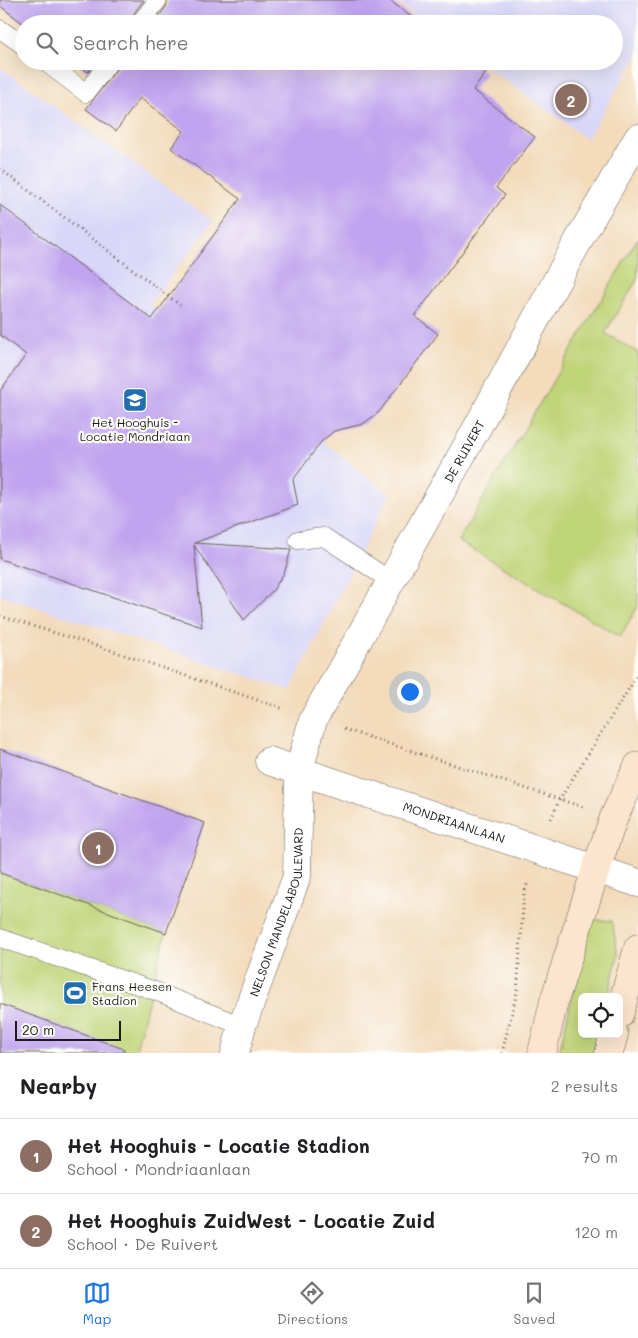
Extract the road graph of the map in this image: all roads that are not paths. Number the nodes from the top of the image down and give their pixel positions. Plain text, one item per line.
1 (158, 0) edge
2 (146, 15) edge
3 (0, 28) edge
4 (15, 39) edge
5 (56, 70) edge
6 (103, 70) edge
7 (638, 138) edge
8 (298, 540) dead end
9 (391, 581) junction
10 (269, 761) dead end
11 (638, 766) edge
12 (299, 770) junction
13 (596, 869) junction
14 (638, 883) edge
15 (0, 938) edge
16 (638, 948) edge
17 (623, 1001) edge
18 (242, 1026) junction
19 (613, 1038) edge
20 (235, 1053) edge
21 (542, 1053) edge
22 (609, 1053) edge

1 - 2 lane
3 - 4 lane
5 - 6 lane
7 - 9 street, DE RUIVERT
8 - 9 lane
9 - 12 street, DE RUIVERT
10 - 12 street, MONDRIAANLAAN
11 - 13 main road
12 - 13 street, MONDRIAANLAAN
12 - 18 street, NELSON MANDELABOULEVARD
13 - 14 street, MONDRIAANLAAN
13 - 21 main road
15 - 18 lane
16 - 17 main road
18 - 20 street, NELSON MANDELABOULEVARD
19 - 22 main road

